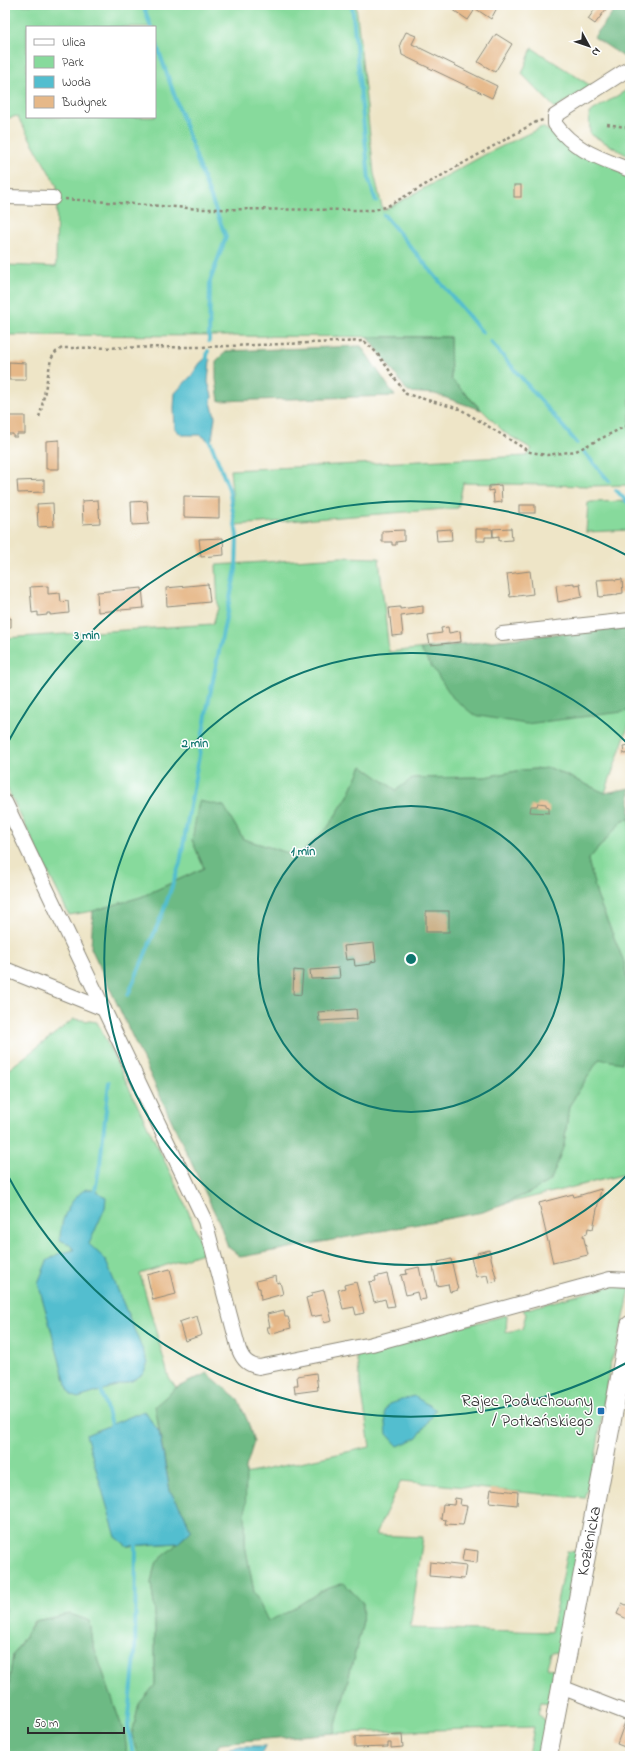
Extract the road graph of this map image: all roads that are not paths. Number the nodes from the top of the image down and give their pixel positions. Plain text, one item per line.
1 (630, 68) edge
2 (630, 170) edge
3 (5, 197) edge
4 (53, 198) road end
5 (630, 620) edge
6 (502, 634) dead end
7 (5, 802) edge
8 (5, 968) edge
9 (104, 1009) junction
10 (630, 1280) edge
11 (630, 1325) edge
12 (561, 1687) junction
13 (630, 1714) edge
14 (548, 1756) edge

1 - 2 street
3 - 4 street
5 - 6 street
7 - 9 street
8 - 9 street
9 - 10 street
11 - 12 main road, Kozienicka
12 - 13 street
12 - 14 main road, Kozienicka

